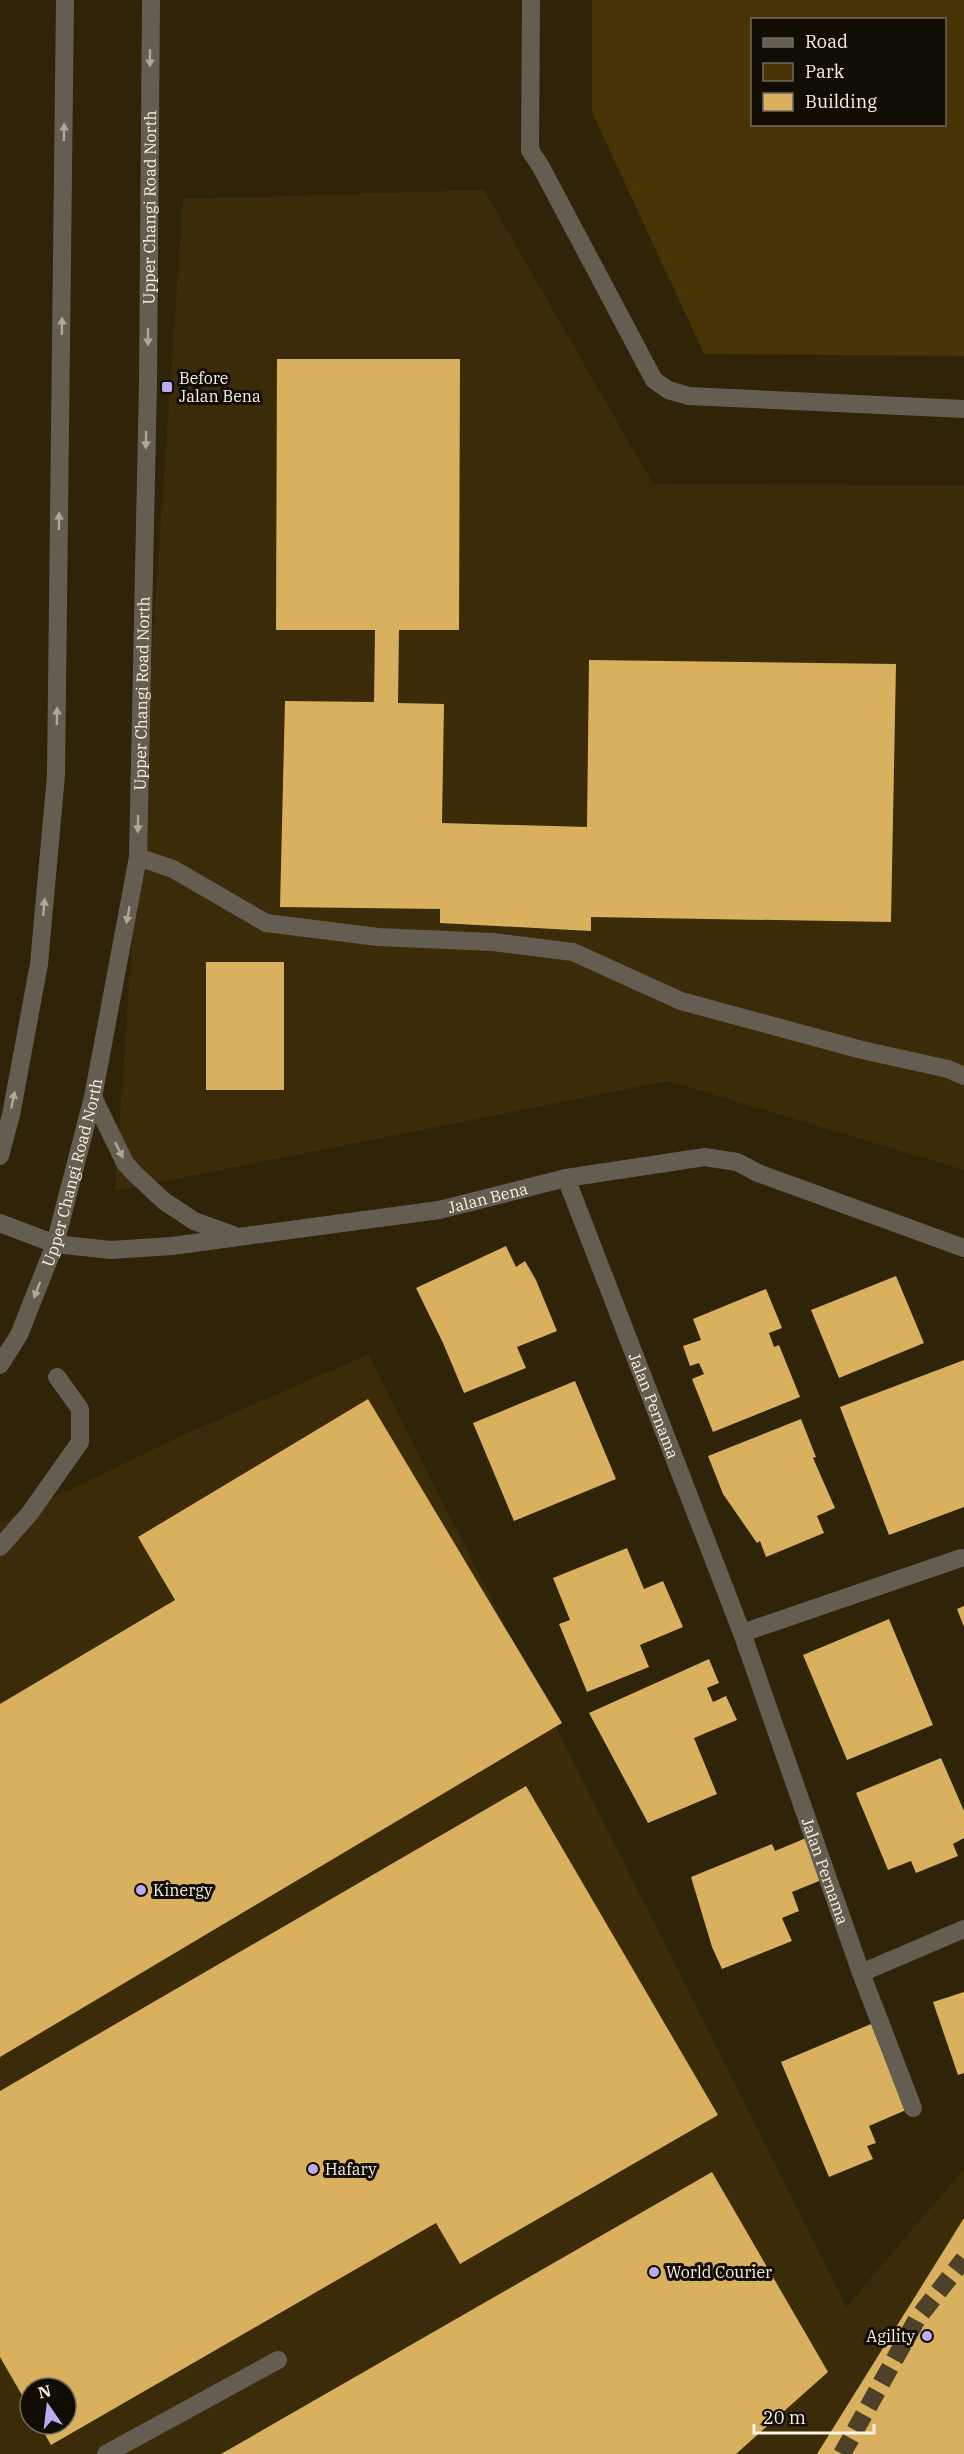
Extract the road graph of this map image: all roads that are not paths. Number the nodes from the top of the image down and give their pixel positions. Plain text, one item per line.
1 (65, 0) edge
2 (151, 0) edge
3 (531, 0) edge
4 (964, 409) edge
5 (138, 857) junction
6 (964, 1076) edge
7 (93, 1097) junction
8 (0, 1156) edge
9 (566, 1178) junction
10 (0, 1223) edge
11 (237, 1237) junction
12 (55, 1244) junction
13 (964, 1248) edge
14 (0, 1365) edge
15 (57, 1377) dead end
16 (0, 1547) edge
17 (961, 1558) dead end
18 (742, 1634) junction
19 (964, 1929) edge
20 (861, 1973) junction
21 (913, 2108) dead end
22 (278, 2360) dead end
23 (106, 2454) edge

8 -> 1 street
2 -> 5 street, Upper Changi Road North
3 - 4 street
5 - 6 street
5 -> 7 street, Upper Changi Road North
7 -> 11 street
7 - 12 street, Upper Changi Road North
9 - 11 street, Jalan Bena
9 - 13 street, Jalan Bena
9 - 18 street, Jalan Pernama
10 - 12 street, Jalan Bena
11 - 12 street, Jalan Bena
12 -> 14 street, Upper Changi Road North
15 - 16 street
17 - 18 street
18 - 20 street, Jalan Pernama
19 - 20 street
20 - 21 street, Jalan Pernama
22 - 23 street

